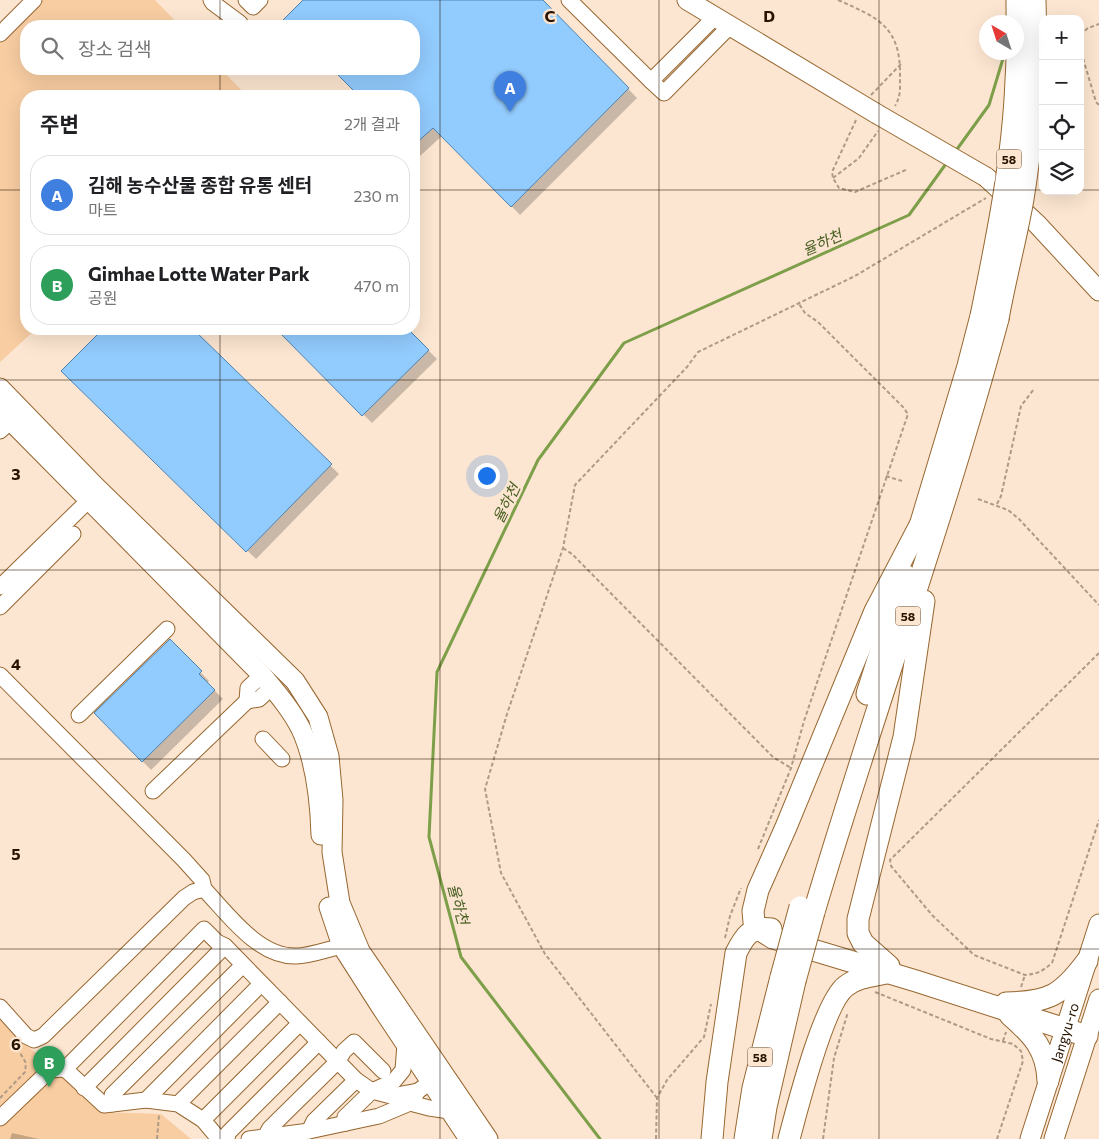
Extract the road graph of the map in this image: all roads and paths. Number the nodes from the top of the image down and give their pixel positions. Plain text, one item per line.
1 (34, 0) edge
2 (211, 0) edge
3 (246, 0) edge
4 (260, 0) edge
5 (569, 0) edge
6 (687, 0) edge
7 (838, 0) edge
8 (1018, 0) edge
9 (1035, 0) edge
10 (236, 20) edge
11 (723, 22) junction
12 (1099, 24) edge
13 (1084, 32) edge
14 (0, 34) edge
15 (1083, 60) edge
16 (901, 64) junction
17 (1099, 105) edge
18 (878, 114) junction
19 (908, 169) dead end
20 (833, 178) junction
21 (992, 184) junction
22 (1099, 291) edge
23 (799, 304) junction
24 (989, 317) junction
25 (0, 388) edge
26 (1034, 390) dead end
27 (4, 420) edge
28 (886, 476) junction
29 (902, 481) dead end
30 (89, 500) junction
31 (978, 500) dead end
32 (996, 505) junction
33 (920, 525) junction
34 (73, 534) dead end
35 (931, 546) junction
36 (563, 548) junction
37 (0, 587) edge
38 (1099, 605) edge
39 (0, 607) edge
40 (167, 628) dead end
41 (1099, 653) edge
42 (0, 675) edge
43 (267, 681) junction
44 (79, 715) dead end
45 (262, 740) dead end
46 (282, 759) dead end
47 (791, 768) junction
48 (154, 791) dead end
49 (1099, 820) edge
50 (755, 854) dead end
51 (744, 881) dead end
52 (204, 889) junction
53 (807, 910) junction
54 (1099, 924) edge
55 (757, 928) junction
56 (724, 944) dead end
57 (225, 946) junction
58 (342, 946) junction
59 (1087, 961) junction
60 (243, 965) junction
61 (888, 969) junction
62 (1025, 975) junction
63 (788, 979) junction
64 (261, 984) junction
65 (867, 992) dead end
66 (1099, 998) edge
67 (712, 1000) dead end
68 (280, 1002) junction
69 (850, 1006) dead end
70 (0, 1007) edge
71 (1009, 1008) junction
72 (300, 1022) junction
73 (1068, 1025) junction
74 (1088, 1031) junction
75 (1003, 1041) junction
76 (13, 1042) dead end
77 (319, 1042) junction
78 (405, 1044) junction
79 (338, 1060) junction
80 (65, 1069) junction
81 (383, 1071) dead end
82 (356, 1080) junction
83 (1048, 1081) junction
84 (426, 1087) junction
85 (84, 1088) junction
86 (372, 1091) junction
87 (0, 1098) edge
88 (657, 1098) junction
89 (153, 1101) junction
90 (112, 1104) junction
91 (178, 1104) junction
92 (450, 1111) junction
93 (0, 1118) edge
94 (202, 1120) junction
95 (346, 1123) junction
96 (309, 1131) junction
97 (265, 1137) junction
98 (157, 1139) edge
99 (219, 1139) edge
100 (227, 1139) edge
101 (249, 1139) edge
102 (469, 1139) edge
103 (488, 1139) edge
104 (656, 1139) edge
105 (712, 1139) edge
106 (745, 1139) edge
107 (761, 1139) edge
108 (789, 1139) edge
109 (823, 1139) edge
110 (997, 1139) edge
111 (1030, 1139) edge
112 (1054, 1139) edge

1 - 14 street
2 - 10 street
3 - 4 street
5 - 11 street
6 - 11 main road
7 - 16 path
8 - 24 highway, 58, bridge
9 - 24 highway, 58, bridge
11 - 18 main road
12 - 13 path
15 - 17 path
16 - 18 path
16 - 18 path
18 - 20 path
18 - 20 path
18 - 21 main road, bridge
19 - 20 path
21 - 22 main road
21 - 23 path
23 - 28 path
23 - 36 path
24 - 33 highway, 58
24 - 35 highway, 58
25 - 84 main road
26 - 32 path
27 - 30 main road
28 - 29 path
28 - 47 path
30 - 37 street
30 - 43 main road
31 - 32 path
32 - 38 path
33 - 53 highway, 58
33 - 55 highway
34 - 39 street
35 - 53 highway, 58
35 - 61 highway
36 - 47 path
36 - 88 path
40 - 44 street
41 - 62 path
42 - 52 street
43 - 48 street
43 - 58 main road
45 - 46 street
47 - 50 path
49 - 62 path
51 - 56 path
52 - 58 street
52 - 70 street
53 - 63 highway, 58, bridge
54 - 59 main road, Jangyu-ro
55 - 61 highway
55 - 105 highway
57 - 60 street
57 - 80 street
57 - 85 street
58 - 78 main road
59 - 71 highway
59 - 73 main road, Jangyu-ro
60 - 64 street
60 - 90 street
61 - 71 highway
61 - 108 highway
62 - 71 path
63 - 106 highway, 58
63 - 107 highway, 58
64 - 68 street
64 - 89 street
65 - 75 path
66 - 74 main road, Jangyu-ro
67 - 88 path
68 - 72 street
68 - 91 street
69 - 109 path
71 - 73 highway
71 - 75 path
71 - 83 highway
72 - 77 street
72 - 94 street
73 - 74 highway
73 - 83 main road, Jangyu-ro
74 - 112 main road, Jangyu-ro
75 - 110 path
76 - 87 path
77 - 79 street
77 - 100 street
78 - 84 main road
78 - 86 street
79 - 81 street
79 - 82 street
79 - 97 street
80 - 85 street
80 - 93 street
82 - 86 street
82 - 96 street
83 - 111 main road, Jangyu-ro
84 - 86 street
84 - 92 main road
84 - 92 street
84 - 95 street
84 - 103 main road
85 - 90 street
86 - 95 street
88 - 104 path
89 - 90 street
89 - 91 street
89 - 98 path
91 - 94 street
92 - 102 main road
94 - 99 street
95 - 96 street
96 - 97 street
97 - 101 street

